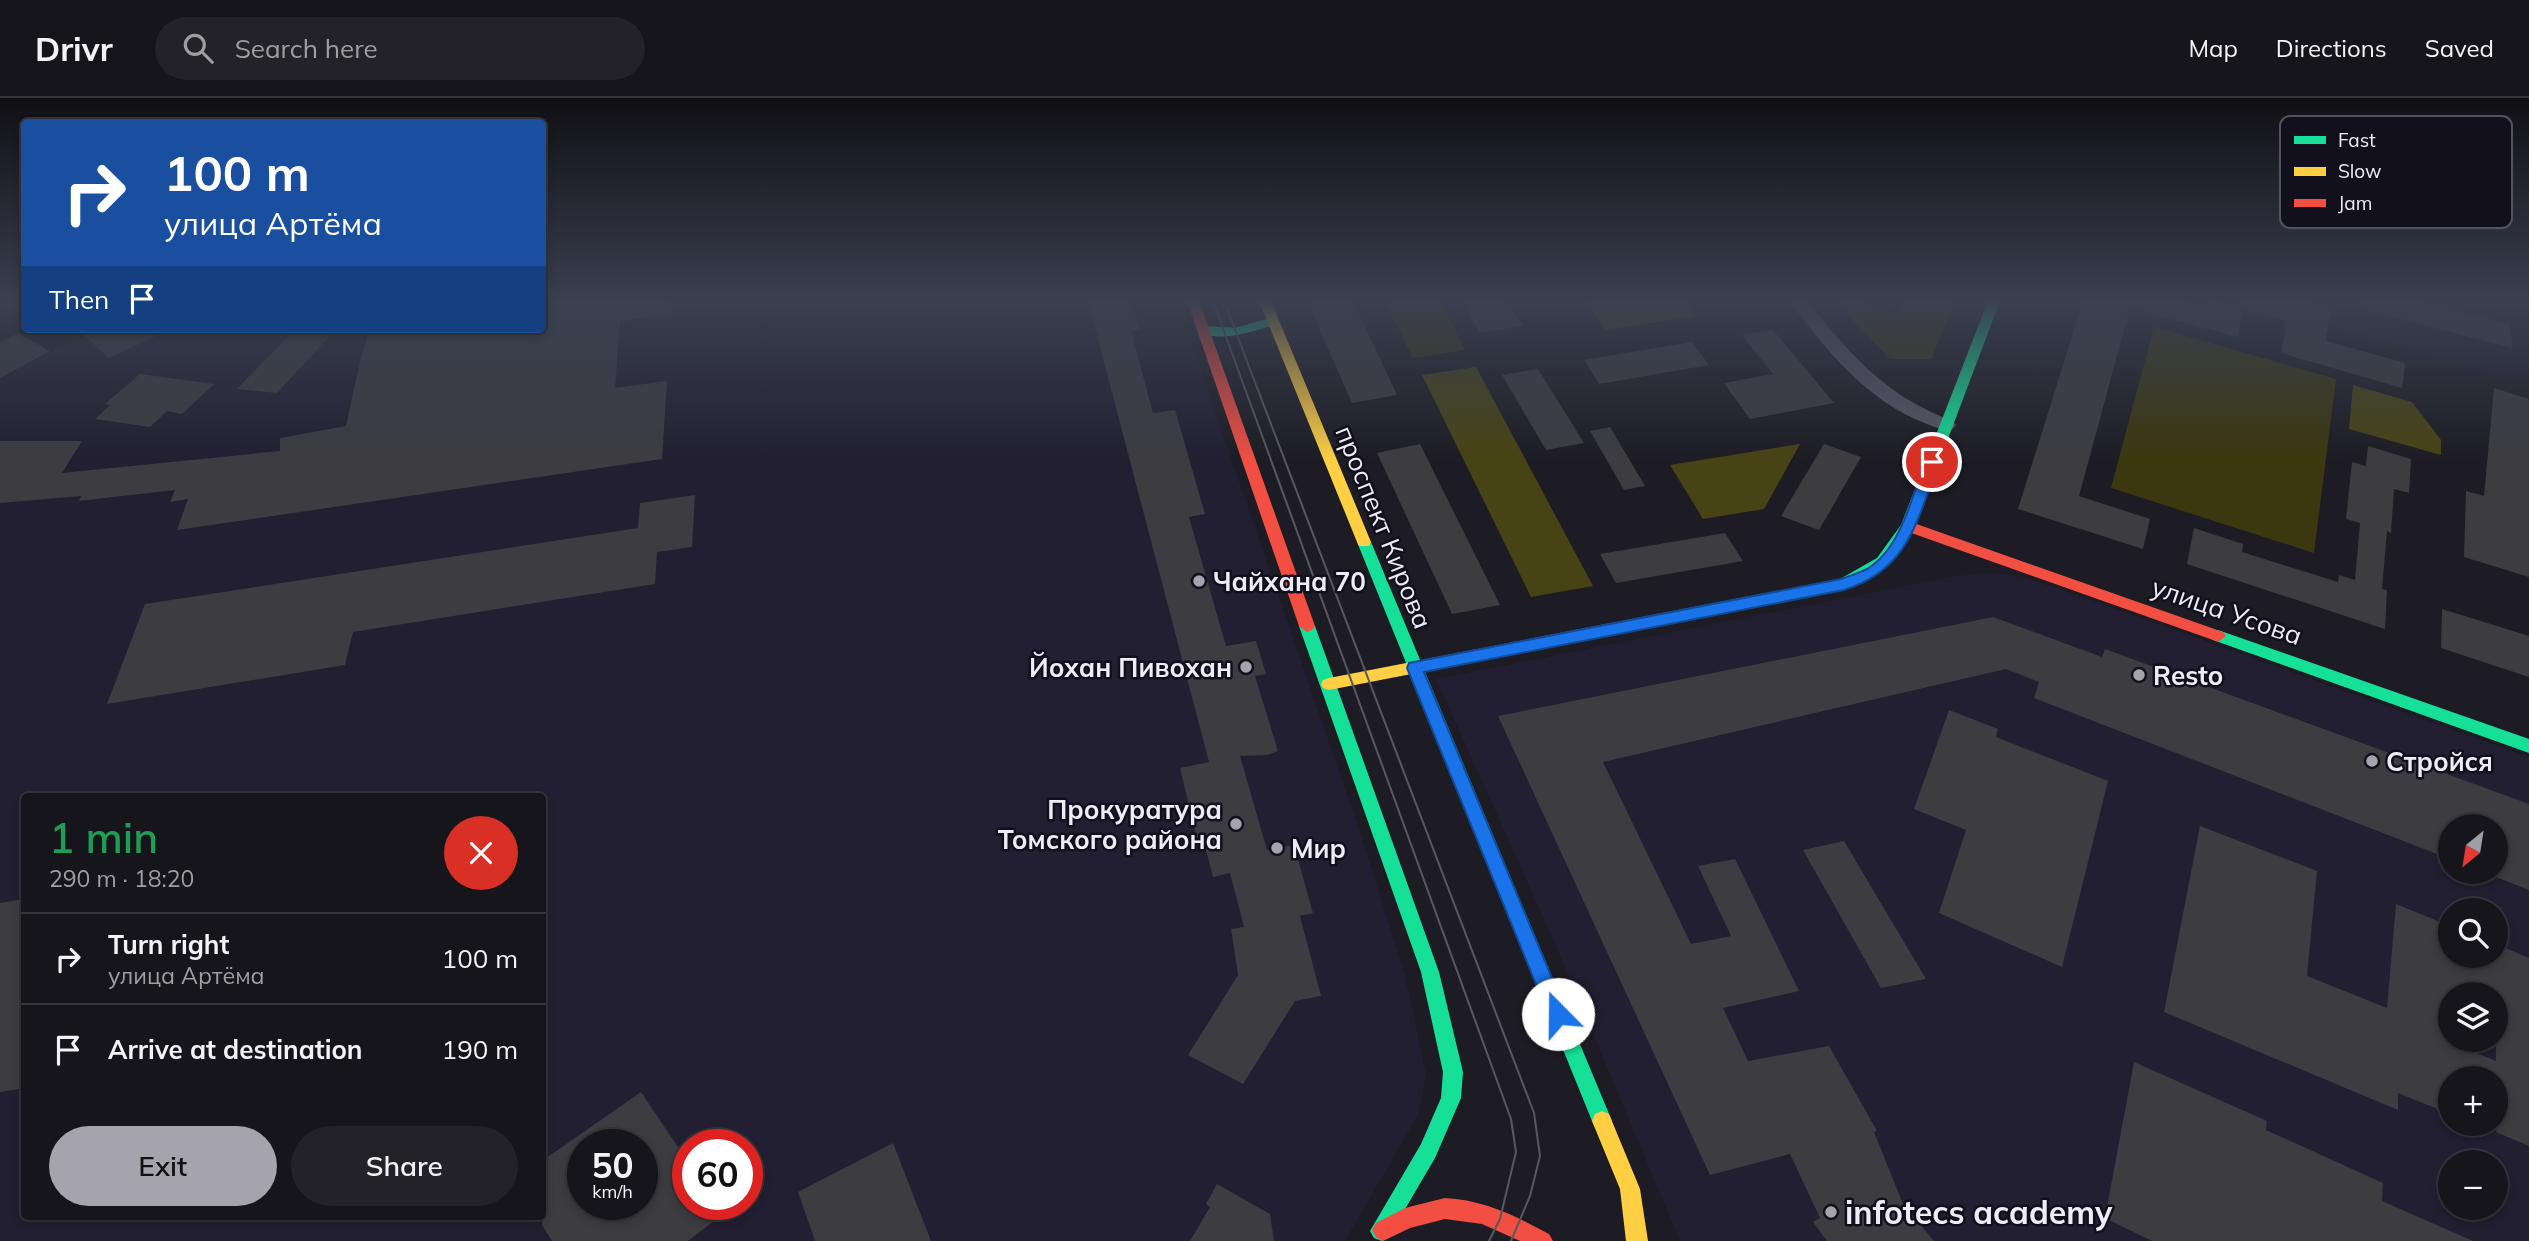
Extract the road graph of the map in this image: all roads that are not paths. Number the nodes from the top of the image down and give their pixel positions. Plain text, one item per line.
1 (1213, 354) edge
2 (1287, 354) edge
3 (1845, 354) edge
4 (1974, 354) edge
5 (1947, 425) junction
6 (1908, 526) junction
7 (1415, 668) junction
8 (1329, 684) junction
9 (2529, 746) edge
10 (1376, 1236) edge
11 (1542, 1241) edge
12 (1637, 1241) edge

1 - 8 main road
2 - 7 main road, проспект Кирова
3 - 5 street
4 - 5 main road
5 - 6 main road
6 - 7 main road
6 - 9 main road, улица Усова
7 - 8 main road
7 - 12 main road, проспект Кирова
8 - 10 main road
10 - 11 main road

